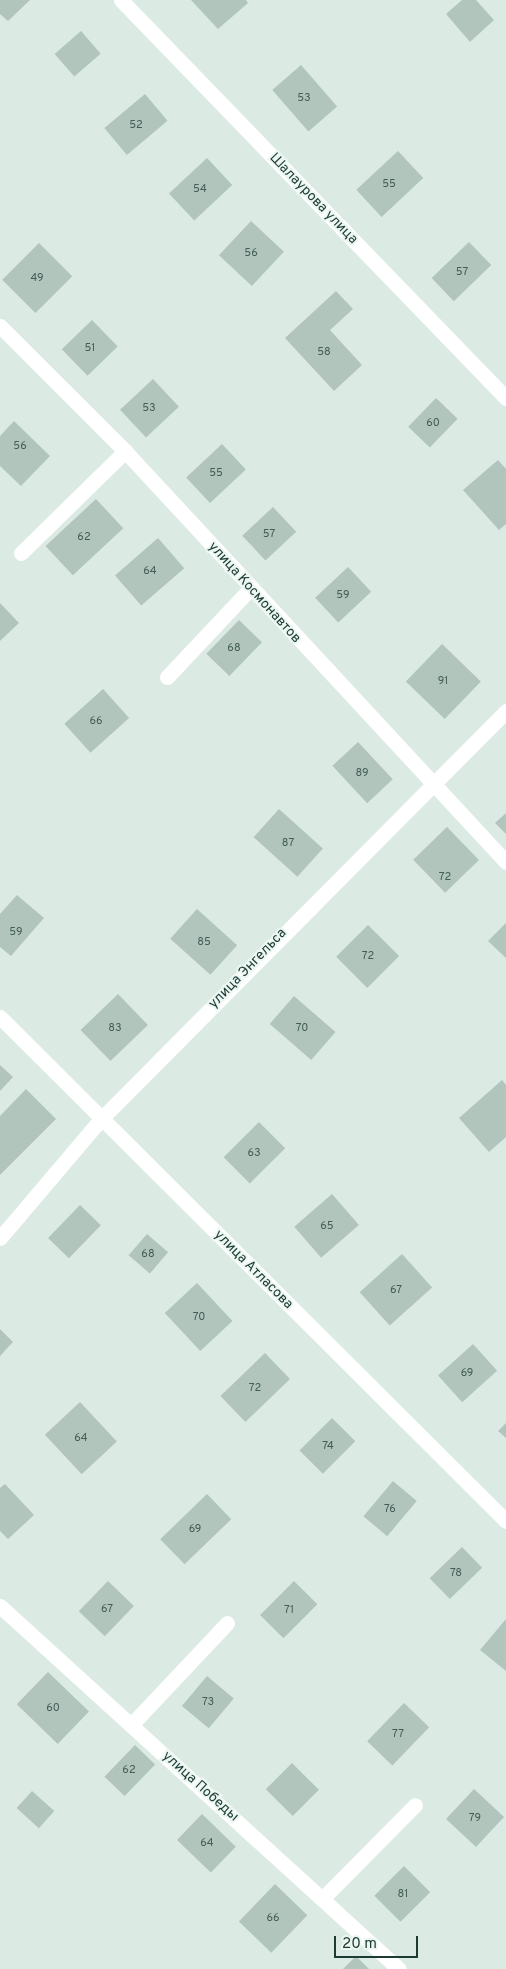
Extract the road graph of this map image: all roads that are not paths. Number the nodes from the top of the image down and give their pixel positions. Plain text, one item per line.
1 (121, 0) edge
2 (0, 326) edge
3 (506, 398) edge
4 (125, 451) junction
5 (21, 554) dead end
6 (250, 589) junction
7 (167, 677) dead end
8 (506, 711) edge
9 (430, 783) junction
10 (506, 862) edge
11 (0, 1017) edge
12 (101, 1119) junction
13 (0, 1238) edge
14 (506, 1521) edge
15 (0, 1606) edge
16 (227, 1623) dead end
17 (131, 1725) junction
18 (414, 1805) dead end
19 (322, 1899) junction
20 (399, 1969) edge

1 - 3 street, Шалаурова улица
2 - 4 street, улица Космонавтов
4 - 5 street
4 - 6 street, улица Космонавтов
6 - 7 street
6 - 9 street, улица Космонавтов
8 - 9 street, улица Энгельса
9 - 10 street, улица Космонавтов
9 - 12 street, улица Энгельса
11 - 12 street, улица Атласова
12 - 13 street, улица Энгельса
12 - 14 street, улица Атласова
15 - 17 street, улица Победы
16 - 17 street
17 - 19 street, улица Победы
18 - 19 street
19 - 20 street, улица Победы

